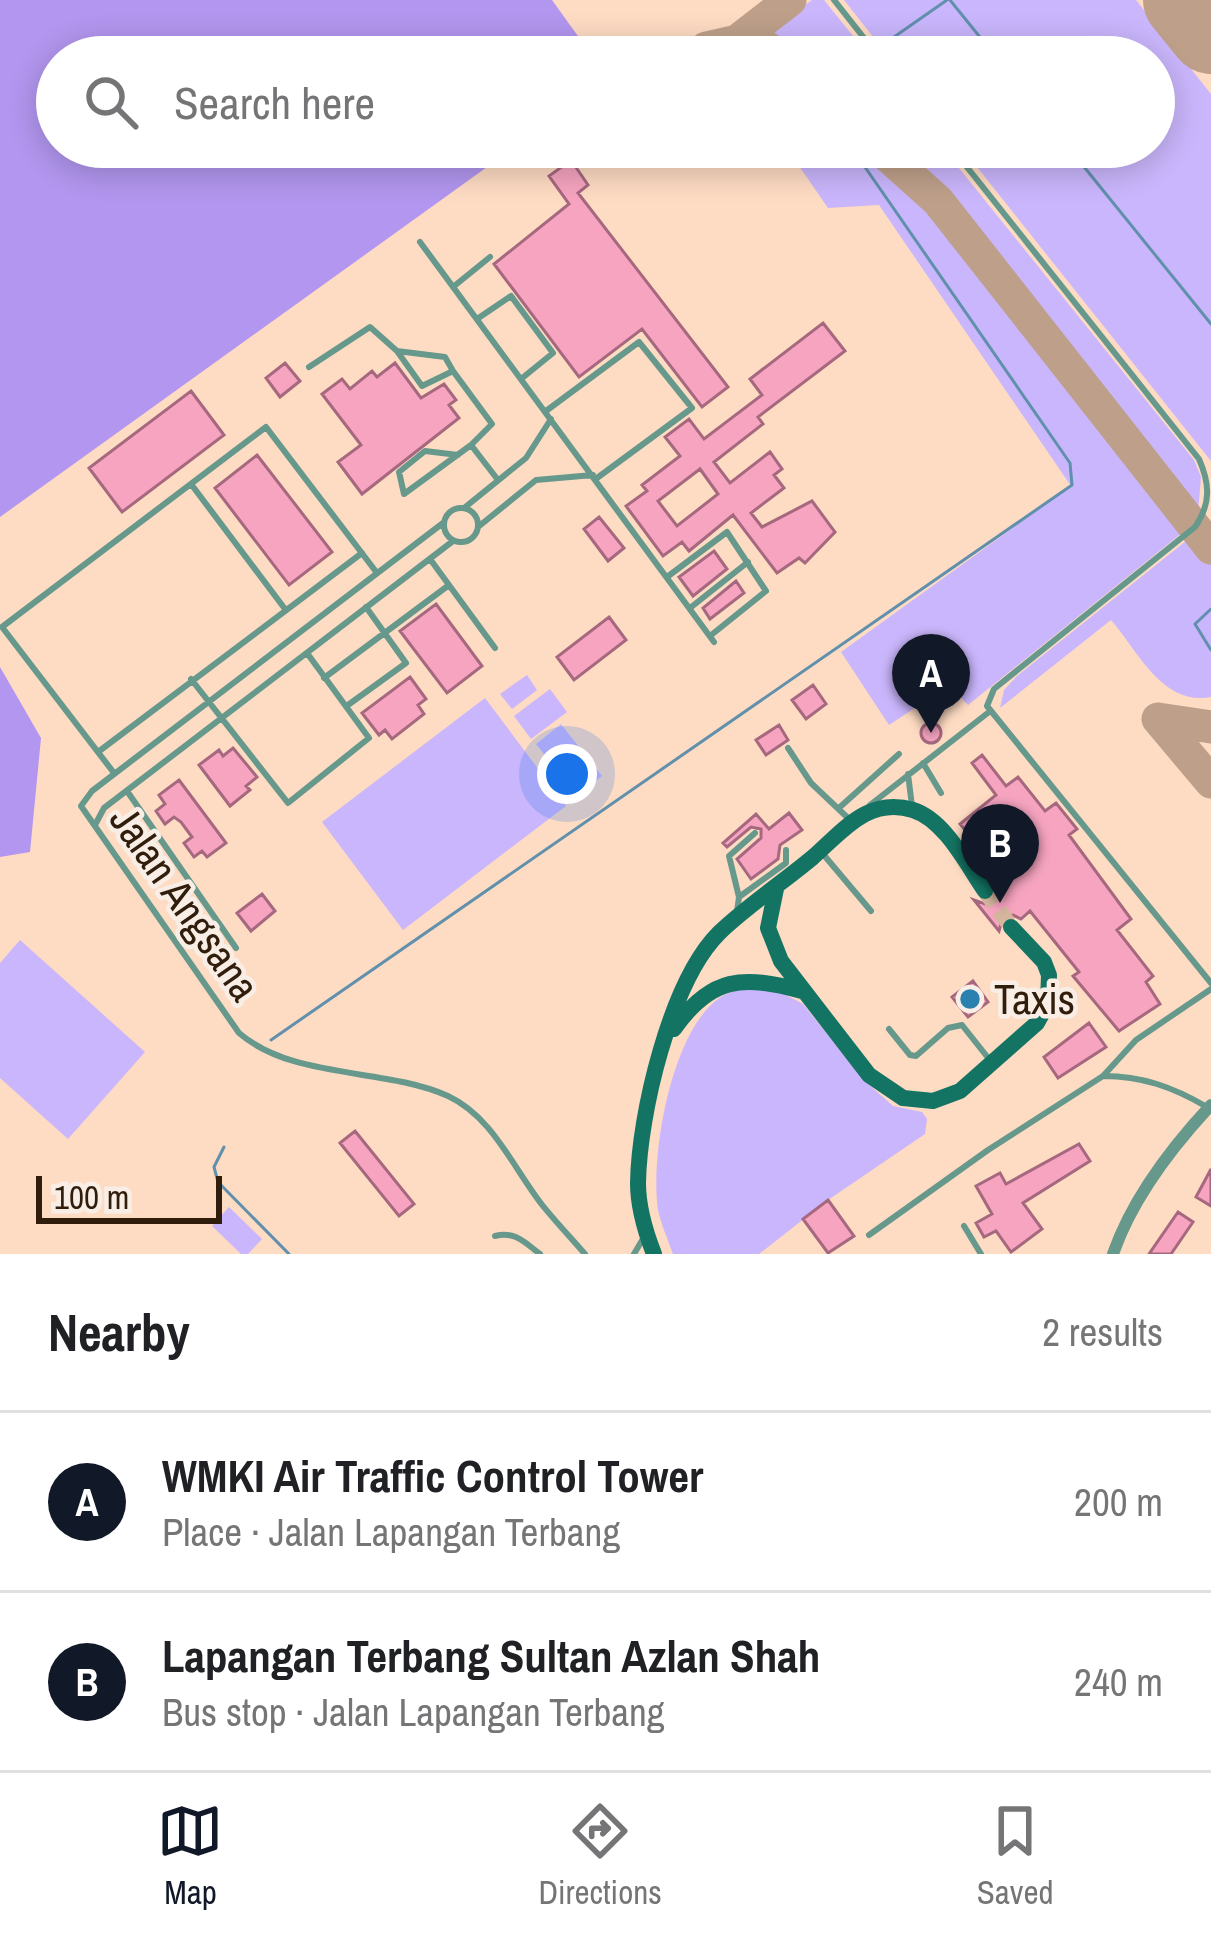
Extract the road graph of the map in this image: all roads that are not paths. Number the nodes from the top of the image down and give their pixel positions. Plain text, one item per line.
1 (834, 0) edge
2 (862, 36) edge
3 (968, 168) edge
4 (420, 242) dead end
5 (490, 257) dead end
6 (453, 287) junction
7 (477, 319) junction
8 (398, 351) junction
9 (310, 367) dead end
10 (453, 371) junction
11 (521, 379) junction
12 (548, 415) junction
13 (471, 445) junction
14 (458, 455) junction
15 (594, 477) junction
16 (499, 480) junction
17 (191, 484) junction
18 (464, 508) junction
19 (443, 523) junction
20 (478, 527) junction
21 (453, 541) junction
22 (362, 553) junction
23 (430, 559) junction
24 (748, 562) junction
25 (377, 574) junction
26 (667, 577) junction
27 (449, 585) junction
28 (366, 607) junction
29 (690, 608) junction
30 (285, 609) junction
31 (385, 633) junction
32 (496, 647) dead end
33 (307, 653) junction
34 (324, 678) junction
35 (190, 679) junction
36 (207, 703) junction
37 (348, 706) junction
38 (989, 712) junction
39 (220, 719) junction
40 (788, 748) dead end
41 (98, 752) junction
42 (899, 754) dead end
43 (923, 763) junction
44 (115, 774) junction
45 (908, 774) junction
46 (127, 791) junction
47 (941, 793) dead end
48 (912, 810) junction
49 (852, 814) junction
50 (94, 825) junction
51 (755, 833) dead end
52 (786, 850) dead end
53 (820, 851) junction
54 (776, 888) junction
55 (980, 895) tunnel mouth
56 (740, 897) junction
57 (872, 911) dead end
58 (735, 921) junction
59 (1012, 932) tunnel mouth
60 (236, 948) dead end
61 (1211, 986) edge
62 (802, 992) junction
63 (889, 1029) dead end
64 (663, 1046) junction
65 (992, 1063) junction
66 (1103, 1076) junction
67 (1210, 1106) edge
68 (964, 1226) dead end
69 (646, 1233) junction
70 (869, 1235) dead end
71 (495, 1236) dead end
72 (539, 1254) edge
73 (585, 1254) edge
74 (634, 1254) edge
75 (654, 1254) edge
76 (981, 1254) edge
77 (1113, 1254) edge

1 - 2 lane
3 - 38 lane
4 - 6 lane
5 - 6 lane
6 - 7 lane
7 - 11 lane
7 - 11 lane
8 - 9 lane
8 - 10 lane
8 - 10 lane
10 - 13 lane
11 - 12 lane
12 - 15 lane
12 - 15 lane
12 - 16 lane
13 - 14 lane
13 - 16 lane
14 - 14 lane
15 - 20 lane
15 - 26 lane
16 - 18 lane
17 - 22 lane
17 - 30 lane
17 - 41 lane
18 - 19 lane
18 - 20 lane
19 - 21 lane
19 - 25 lane
20 - 21 lane
21 - 23 lane
22 - 25 lane
22 - 30 lane
23 - 27 lane
23 - 28 lane
24 - 26 lane
24 - 29 lane
24 - 29 lane
25 - 36 lane
26 - 29 lane
27 - 31 lane
27 - 32 lane
28 - 31 lane
28 - 33 lane
30 - 35 lane
31 - 34 lane
31 - 37 lane
33 - 34 lane
33 - 39 lane
34 - 37 lane
35 - 36 lane
35 - 41 lane
36 - 39 lane
36 - 44 lane
37 - 39 lane
38 - 43 lane
38 - 61 lane
39 - 46 lane
40 - 49 lane
41 - 44 lane
42 - 49 lane
43 - 45 lane
43 - 47 lane
44 - 50 lane, Jalan Angsana
45 - 48 lane
45 - 49 lane
46 - 50 lane
46 - 60 lane
48 - 49 street
48 - 55 street
49 - 53 street
50 - 73 lane, Jalan Angsana
51 - 56 lane
52 - 56 lane
53 - 54 street
53 - 57 lane
54 - 58 street
54 - 62 street
56 - 58 lane
58 - 64 street
59 - 65 street
61 - 66 lane
62 - 64 street
62 - 65 street
63 - 65 lane
64 - 69 street
66 - 67 lane
66 - 70 lane
67 - 77 street
68 - 76 lane
69 - 74 lane
69 - 75 street
71 - 72 lane

